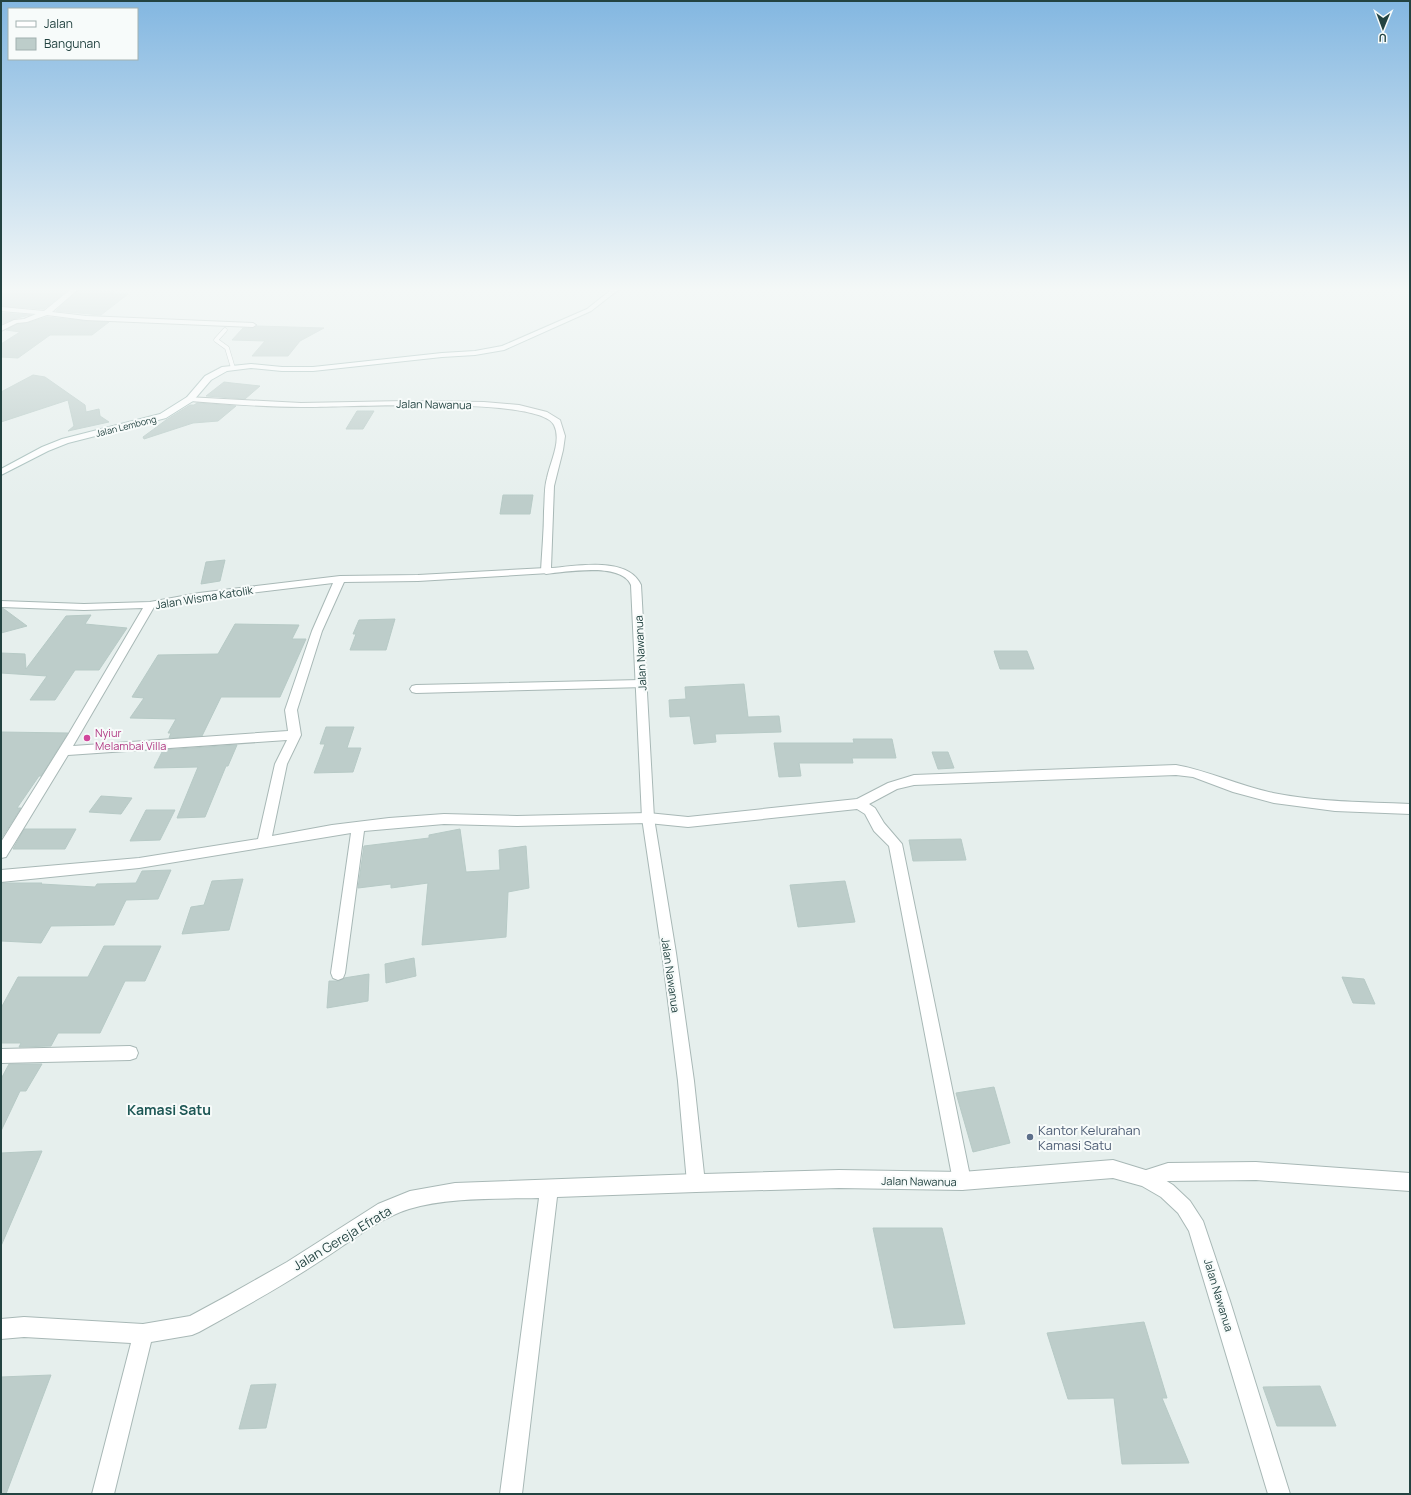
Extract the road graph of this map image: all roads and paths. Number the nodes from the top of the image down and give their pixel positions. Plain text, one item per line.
1 (231, 360) edge
2 (397, 360) edge
3 (233, 368) junction
4 (190, 399) junction
5 (1, 472) edge
6 (546, 571) junction
7 (340, 579) junction
8 (1, 604) edge
9 (150, 605) junction
10 (641, 684) junction
11 (416, 689) dead end
12 (295, 735) junction
13 (64, 751) junction
14 (859, 804) junction
15 (1410, 810) edge
16 (648, 818) junction
17 (358, 827) junction
18 (264, 843) junction
19 (1, 853) edge
20 (1, 876) edge
21 (338, 973) dead end
22 (130, 1052) dead end
23 (1, 1056) edge
24 (1146, 1178) junction
25 (962, 1181) junction
26 (1410, 1182) edge
27 (696, 1183) junction
28 (549, 1189) junction
29 (1, 1330) edge
30 (143, 1334) junction
31 (104, 1494) edge
32 (511, 1494) edge
33 (1279, 1494) edge

1 - 3 lane
2 - 3 street, Jalan Lembong
3 - 4 street, Jalan Lembong
4 - 5 street, Jalan Lembong
4 - 6 street, Jalan Nawanua
6 - 7 street, Jalan Wisma Katolik
6 - 10 street, Jalan Nawanua
7 - 9 street, Jalan Wisma Katolik
7 - 12 street
8 - 9 street
9 - 13 street, Jalan Wisma Katolik
10 - 11 street
10 - 16 street, Jalan Nawanua
12 - 13 street
12 - 18 street
13 - 19 street, Jalan Wisma Katolik
14 - 15 street
14 - 16 street
14 - 25 street
16 - 17 street
16 - 27 street, Jalan Nawanua
17 - 18 street
17 - 21 street
18 - 20 street
22 - 23 street
24 - 25 street, Jalan Nawanua
24 - 26 street
24 - 33 street, Jalan Nawanua
25 - 27 street, Jalan Nawanua
27 - 28 street, Jalan Gereja Efrata
28 - 30 street, Jalan Gereja Efrata
28 - 32 street
29 - 30 street, Jalan Gereja Efrata
30 - 31 street

